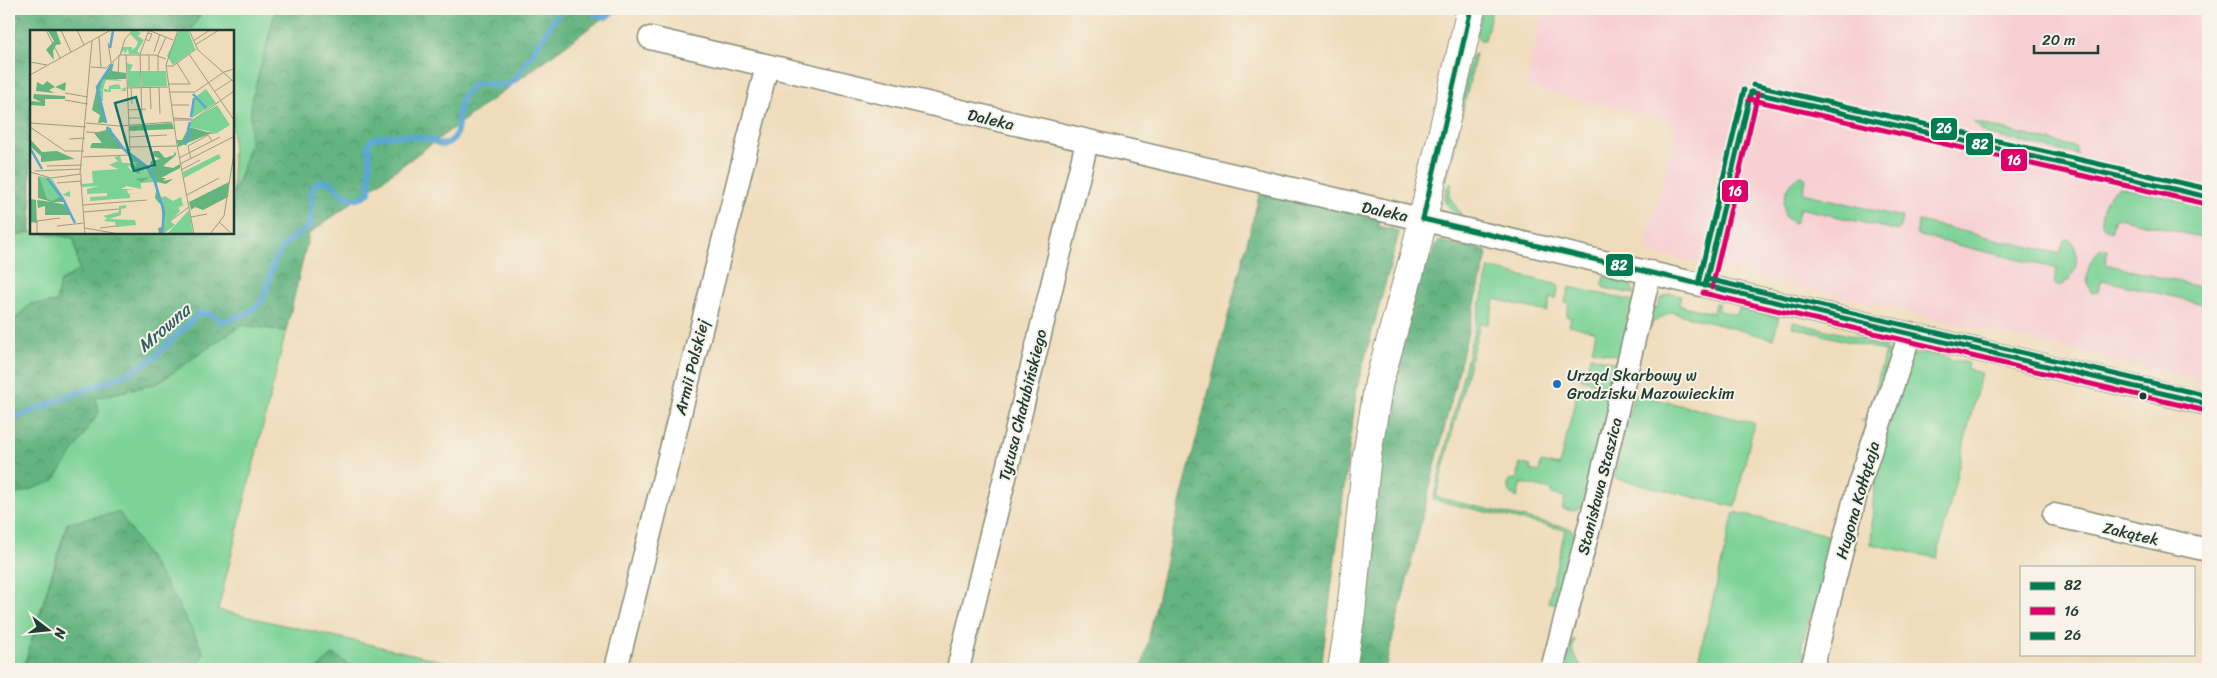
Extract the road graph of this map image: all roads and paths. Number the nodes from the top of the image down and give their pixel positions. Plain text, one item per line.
1 (1471, 9) edge
2 (650, 38) dead end
3 (766, 66) junction
4 (1087, 142) junction
5 (1423, 219) junction
6 (1650, 272) junction
7 (1910, 334) junction
8 (2208, 404) edge
9 (2054, 515) dead end
10 (2208, 550) edge
11 (616, 669) edge
12 (958, 669) edge
13 (1342, 669) edge
14 (1552, 669) edge
15 (1812, 669) edge

1 - 5 street
2 - 3 street, Daleka
3 - 4 street, Daleka
3 - 11 street, Armii Polskiej
4 - 5 street, Daleka
4 - 12 street, Tytusa Chałubińskiego
5 - 6 street, Daleka
5 - 13 street
6 - 7 street, Daleka
6 - 14 street, Stanisława Staszica
7 - 8 street, Daleka
7 - 15 street, Hugona Kołłątaja
9 - 10 street, Zakątek

